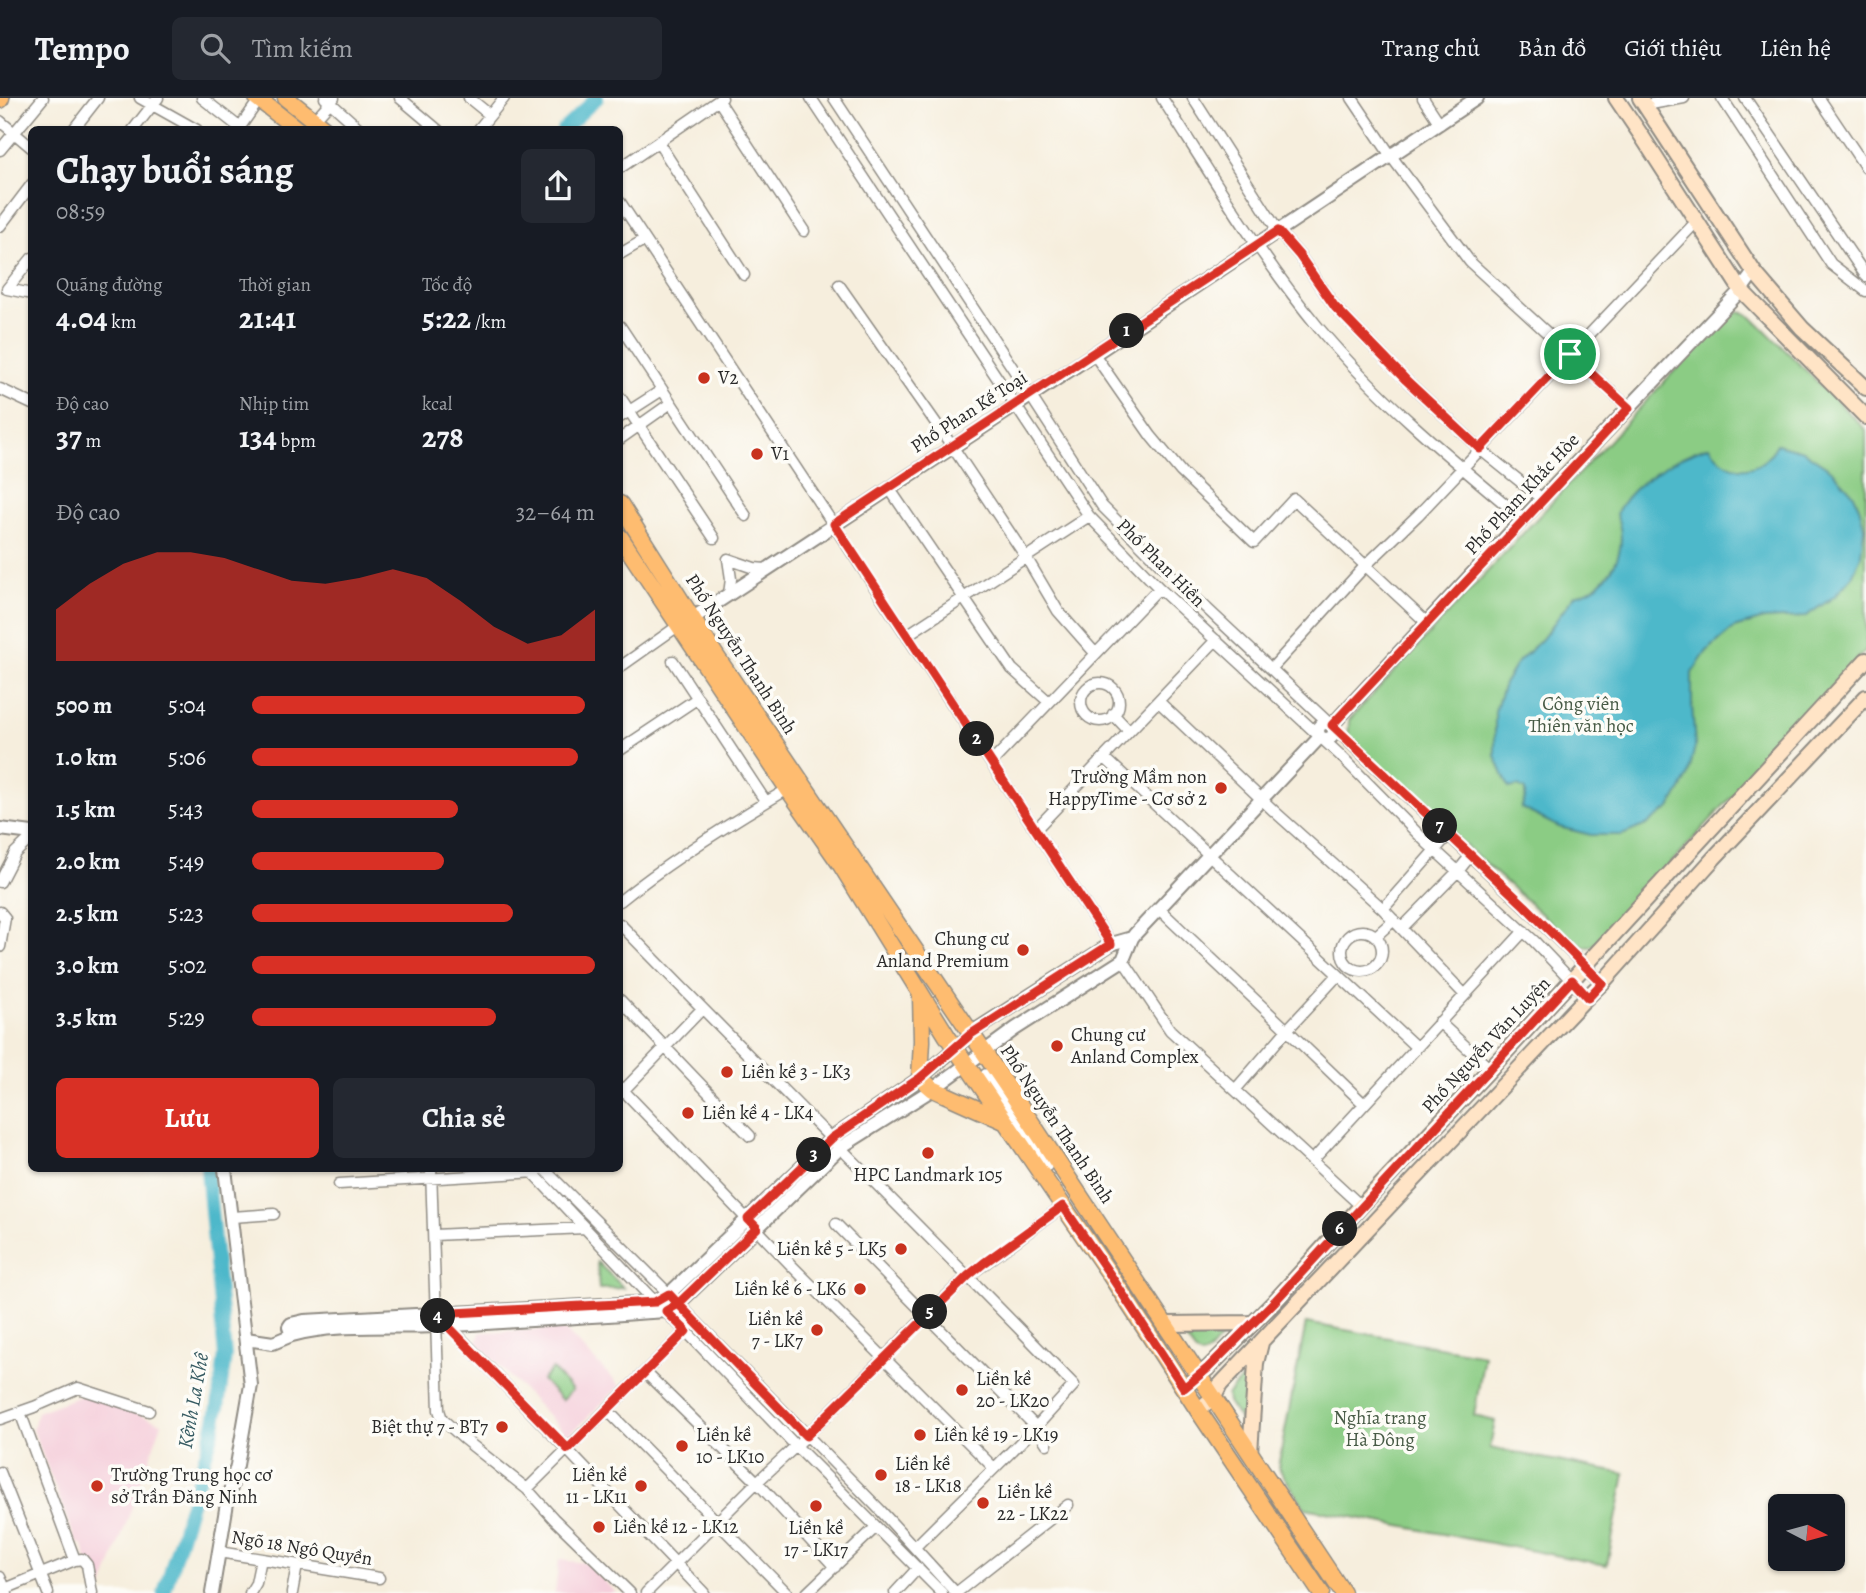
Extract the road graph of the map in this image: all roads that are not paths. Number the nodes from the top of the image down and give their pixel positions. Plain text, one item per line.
1 (43, 98) edge
2 (98, 98) edge
3 (140, 98) edge
4 (202, 98) edge
5 (286, 98) edge
6 (400, 98) edge
7 (469, 98) edge
8 (504, 98) edge
9 (811, 98) edge
10 (834, 98) edge
11 (1162, 98) edge
12 (1193, 98) edge
13 (1352, 98) edge
14 (1423, 98) edge
15 (1477, 98) edge
16 (1616, 98) edge
17 (1684, 98) edge
18 (1722, 98) edge
19 (1745, 98) edge
20 (1819, 98) edge
21 (258, 99) edge
22 (721, 99) edge
23 (330, 100) edge
24 (155, 102) edge
25 (1642, 102) edge
26 (490, 116) junction
27 (0, 121) edge
28 (1440, 124) junction
29 (320, 125) edge
30 (76, 126) edge
31 (137, 126) edge
32 (191, 126) edge
33 (237, 126) edge
34 (240, 126) edge
35 (293, 126) edge
36 (357, 126) edge
37 (433, 126) edge
38 (481, 126) edge
39 (13, 132) junction
40 (657, 142) junction
41 (28, 145) edge
42 (0, 150) edge
43 (1391, 156) junction
44 (623, 166) edge
45 (1866, 168) edge
46 (28, 189) edge
47 (623, 207) edge
48 (1696, 221) junction
49 (0, 226) edge
50 (804, 231) dead end
51 (1278, 231) junction
52 (643, 240) junction
53 (1256, 245) junction
54 (623, 252) edge
55 (28, 263) edge
56 (1754, 272) junction
57 (744, 275) dead end
58 (1866, 276) edge
59 (839, 285) dead end
60 (1741, 290) junction
61 (1866, 291) edge
62 (28, 293) edge
63 (623, 331) edge
64 (1094, 354) junction
65 (1570, 354) junction
66 (0, 389) edge
67 (1866, 389) edge
68 (662, 390) junction
69 (1030, 394) junction
70 (623, 402) edge
71 (28, 403) edge
72 (671, 403) junction
73 (1015, 404) junction
74 (1852, 404) junction
75 (1629, 408) junction
76 (629, 411) junction
77 (623, 415) edge
78 (1866, 416) edge
79 (638, 426) junction
80 (623, 437) edge
81 (952, 446) junction
82 (1480, 449) junction
83 (1462, 469) junction
84 (889, 488) junction
85 (1542, 499) junction
86 (623, 509) edge
87 (746, 516) dead end
88 (1089, 516) junction
89 (1523, 519) junction
90 (834, 524) junction
91 (714, 538) dead end
92 (626, 542) edge
93 (1026, 557) junction
94 (1366, 565) junction
95 (766, 569) junction
96 (1159, 588) junction
97 (662, 590) dead end
98 (729, 594) junction
99 (962, 598) junction
100 (685, 622) junction
101 (1427, 623) junction
102 (907, 635) junction
103 (1216, 640) junction
104 (1095, 653) junction
105 (1866, 660) edge
106 (673, 661) dead end
107 (623, 665) edge
108 (1272, 668) junction
109 (1073, 678) junction
110 (1087, 688) junction
111 (1866, 697) edge
112 (698, 698) junction
113 (1158, 701) junction
114 (1049, 702) junction
115 (1114, 714) junction
116 (1332, 725) junction
117 (1129, 731) junction
118 (1320, 737) junction
119 (623, 748) edge
120 (1105, 758) junction
121 (992, 762) junction
122 (788, 789) junction
123 (1262, 799) junction
124 (766, 802) junction
125 (0, 829) edge
126 (1036, 830) junction
127 (28, 834) edge
128 (1449, 834) junction
129 (28, 839) edge
130 (1436, 850) junction
131 (1210, 854) junction
132 (1471, 855) junction
133 (1459, 870) junction
134 (0, 882) edge
135 (623, 899) edge
136 (1158, 909) junction
137 (1383, 909) junction
138 (0, 912) edge
139 (1394, 920) junction
140 (623, 927) edge
141 (1402, 928) junction
142 (1524, 931) junction
143 (1376, 936) junction
144 (1132, 938) junction
145 (1111, 944) junction
146 (0, 947) edge
147 (1123, 960) junction
148 (1585, 966) junction
149 (1339, 975) junction
150 (1572, 980) junction
151 (1602, 983) junction
152 (921, 994) junction
153 (1464, 994) junction
154 (1588, 998) junction
155 (623, 1003) edge
156 (702, 1009) junction
157 (1439, 1022) junction
158 (1287, 1030) junction
159 (971, 1034) junction
160 (666, 1047) junction
161 (1416, 1047) junction
162 (956, 1048) junction
163 (983, 1052) junction
164 (967, 1064) junction
165 (1490, 1069) junction
166 (985, 1073) dead end
167 (920, 1078) junction
168 (623, 1089) edge
169 (933, 1089) junction
170 (1235, 1090) junction
171 (623, 1093) edge
172 (1364, 1104) junction
173 (1006, 1122) junction
174 (750, 1136) dead end
175 (837, 1143) junction
176 (1312, 1161) junction
177 (1048, 1167) dead end
178 (225, 1172) edge
179 (547, 1172) edge
180 (533, 1173) joint
181 (431, 1174) edge
182 (340, 1184) dead end
183 (1063, 1206) junction
184 (1361, 1206) junction
185 (274, 1214) dead end
186 (232, 1217) junction
187 (753, 1224) junction
188 (836, 1224) dead end
189 (585, 1228) junction
190 (434, 1236) junction
191 (968, 1276) junction
192 (674, 1299) junction
193 (655, 1302) junction
194 (666, 1311) junction
195 (927, 1315) junction
196 (440, 1321) junction
197 (1253, 1323) junction
198 (1166, 1324) junction
199 (686, 1331) junction
200 (246, 1339) junction
201 (1261, 1342) junction
202 (884, 1357) junction
203 (645, 1372) junction
204 (1200, 1375) junction
205 (1184, 1388) junction
206 (1214, 1397) junction
207 (607, 1410) junction
208 (1198, 1410) junction
209 (149, 1411) dead end
210 (20, 1412) junction
211 (0, 1419) edge
212 (1036, 1427) junction
213 (806, 1436) junction
214 (1047, 1444) dead end
215 (796, 1446) junction
216 (568, 1449) junction
217 (1250, 1453) junction
218 (994, 1468) junction
219 (0, 1472) edge
220 (757, 1482) junction
221 (527, 1489) junction
222 (1068, 1505) dead end
223 (717, 1523) junction
224 (876, 1527) junction
225 (915, 1547) junction
226 (219, 1552) junction
227 (261, 1559) junction
228 (75, 1560) junction
229 (676, 1564) junction
230 (297, 1565) junction
231 (835, 1567) junction
232 (918, 1568) junction
233 (41, 1574) junction
234 (0, 1577) edge
235 (379, 1578) dead end
236 (4, 1591) edge
237 (48, 1593) edge
238 (92, 1593) edge
239 (212, 1593) edge
240 (250, 1593) edge
241 (292, 1593) edge
242 (630, 1593) edge
243 (646, 1593) edge
244 (704, 1593) edge
245 (787, 1593) edge
246 (807, 1593) edge
247 (895, 1593) edge
248 (942, 1593) edge
249 (956, 1593) edge
250 (1321, 1593) edge
251 (1343, 1593) edge

1 - 39 street
2 - 30 street
3 - 24 street
4 - 33 street
5 - 29 main road
6 - 37 street
7 - 26 street
8 - 26 street
9 - 73 street, Phố Phan Hiền
10 - 69 street, Phố Phan Hiền
11 - 53 street
12 - 51 street
13 - 43 street
14 - 28 street
15 - 28 street, Phố Phan Kế Toại
16 - 48 main road
17 - 25 street
18 - 61 street
19 - 58 street
20 - 45 street
21 - 34 street
21 - 35 main road
22 - 40 street
22 - 50 street
23 - 29 street
23 - 36 street
24 - 31 street
24 - 32 street
25 - 56 main road
26 - 38 street
27 - 39 street
28 - 43 street, Phố Phan Kế Toại
39 - 41 street
39 - 42 street
40 - 44 street
40 - 57 street
43 - 51 street, Phố Phan Kế Toại
43 - 65 street
46 - 49 street
47 - 52 street
48 - 60 main road
48 - 65 street
51 - 53 street, Phố Phan Kế Toại
51 - 82 street
52 - 54 street
52 - 90 street
53 - 64 street, Phố Phan Kế Toại
53 - 83 street
55 - 62 street
56 - 60 street, Phố Phạm Khắc Hòe
56 - 67 main road
59 - 81 street
60 - 74 main road
60 - 75 street, Phố Phạm Khắc Hòe
63 - 68 street
64 - 69 street, Phố Phan Kế Toại
64 - 94 street
65 - 75 street
65 - 82 street
66 - 71 street
67 - 74 street
68 - 72 street
68 - 76 street
69 - 73 street, Phố Phan Kế Toại
69 - 108 street, Phố Phan Hiền
70 - 76 street
72 - 79 street
72 - 87 street
73 - 81 street, Phố Phan Kế Toại
73 - 88 street, Phố Phan Hiền
74 - 78 main road
75 - 85 street, Phố Phạm Khắc Hòe
76 - 77 street
76 - 79 street
79 - 80 street
79 - 91 street
81 - 84 street, Phố Phan Kế Toại
81 - 93 street
82 - 83 street
82 - 85 street
83 - 89 street
83 - 94 street
84 - 90 street, Phố Phan Kế Toại
84 - 99 street
85 - 89 street, Phố Phạm Khắc Hòe
86 - 100 main road, Phố Nguyễn Thanh Bình
88 - 93 street
88 - 96 street, Phố Phan Hiền
89 - 101 street, Phố Phạm Khắc Hòe
90 - 95 street, Phố Phan Kế Toại
90 - 102 street
92 - 97 street
92 - 100 main road, Phố Nguyễn Thanh Bình
93 - 99 street
93 - 104 street
94 - 101 street
94 - 108 street
95 - 98 street, Phố Phan Kế Toại
95 - 98 street
96 - 103 street, Phố Phan Hiền
96 - 104 street
98 - 100 street, Phố Phan Kế Toại
99 - 102 street
99 - 114 street
100 - 107 street
100 - 122 main road, Phố Nguyễn Thanh Bình
100 - 159 main road, Phố Nguyễn Thanh Bình
101 - 116 street, Phố Phạm Khắc Hòe
102 - 121 street
103 - 113 street
103 - 118 street, Phố Phan Hiền
104 - 109 street
105 - 148 main road, Phố Nguyễn Văn Luyện
106 - 112 street
108 - 116 street, Phố Phan Hiền
109 - 110 street
109 - 114 street
110 - 115 street
110 - 115 street
111 - 151 main road, Phố Nguyễn Văn Luyện
112 - 119 street
112 - 124 street
113 - 117 street
113 - 123 street
114 - 121 street
115 - 117 street
116 - 118 street, Phố Phạm Khắc Hòe
116 - 128 street, Phố Phan Hiền
117 - 120 street
118 - 123 street
118 - 130 street, Phố Phan Hiền
120 - 126 street
120 - 131 street
121 - 126 street
122 - 124 street
122 - 152 main road, Phố Nguyễn Thanh Bình
123 - 131 street
123 - 137 street
124 - 135 street
125 - 127 street
126 - 145 street
128 - 130 street
128 - 132 street, Phố Phan Hiền
129 - 134 street
130 - 133 street, Phố Phan Hiền
130 - 137 street
131 - 136 street
131 - 149 street
132 - 133 street
132 - 148 street, Phố Phan Hiền
133 - 141 street
133 - 142 street, Phố Phan Hiền
136 - 144 street
136 - 158 street
137 - 139 street
138 - 146 street
139 - 141 street
139 - 143 street
140 - 156 street
141 - 153 street
142 - 150 street, Phố Phan Hiền
142 - 153 street
143 - 143 street
144 - 145 street
144 - 147 street
145 - 147 street
145 - 159 street
147 - 163 street
147 - 170 street
148 - 150 main road, Phố Nguyễn Văn Luyện
148 - 151 street, Phố Phan Hiền
149 - 158 street
149 - 161 street
150 - 154 street, Phố Phan Hiền
150 - 165 main road, Phố Nguyễn Văn Luyện
151 - 154 main road, Phố Nguyễn Văn Luyện
152 - 162 main road, Phố Nguyễn Thanh Bình
152 - 167 main road
153 - 157 street
154 - 201 main road, Phố Nguyễn Văn Luyện
155 - 160 street
156 - 160 street
156 - 175 street
157 - 161 street
157 - 165 street
158 - 170 street
158 - 172 street
159 - 162 street
159 - 163 main road, Phố Nguyễn Thanh Bình
160 - 168 street
160 - 174 street
161 - 172 street
162 - 164 main road, Phố Nguyễn Thanh Bình
162 - 167 street
163 - 164 street
163 - 198 main road, Phố Nguyễn Thanh Bình
164 - 169 street
164 - 173 main road, Phố Nguyễn Thanh Bình
165 - 184 main road, Phố Nguyễn Văn Luyện
166 - 177 street
167 - 169 main road
167 - 175 street
169 - 173 main road
169 - 175 street
170 - 176 street
171 - 187 street
172 - 176 street
173 - 183 main road, Phố Nguyễn Thanh Bình
175 - 187 street
175 - 191 street
176 - 184 street
178 - 186 street
179 - 192 street
180 - 181 street
180 - 189 street
181 - 182 street
181 - 190 street
183 - 191 street
183 - 205 main road, Phố Nguyễn Thanh Bình
184 - 197 main road, Phố Nguyễn Văn Luyện
185 - 186 street
186 - 200 street
187 - 192 street
187 - 202 street
188 - 195 street
189 - 190 street
189 - 193 street
190 - 196 street
191 - 195 street
191 - 212 street
192 - 193 street
192 - 194 street
192 - 213 street
193 - 194 street
193 - 196 street
194 - 196 street
194 - 199 street
195 - 202 street
195 - 212 street
196 - 200 street
196 - 216 street
196 - 221 street
197 - 198 main road
197 - 204 main road, Phố Nguyễn Văn Luyện
198 - 204 main road, Phố Nguyễn Thanh Bình
199 - 203 street
199 - 215 street
200 - 226 street
201 - 206 main road, Phố Nguyễn Văn Luyện
201 - 217 main road
202 - 213 street
202 - 218 street
203 - 207 street
203 - 220 street
204 - 205 main road, Phố Nguyễn Văn Luyện
204 - 206 main road, Phố Nguyễn Thanh Bình
205 - 208 main road, Phố Nguyễn Thanh Bình
206 - 208 main road, Phố Nguyễn Văn Luyện
206 - 217 main road, Phố Nguyễn Thanh Bình
207 - 216 street
207 - 223 street
208 - 250 main road, Phố Nguyễn Thanh Bình
209 - 210 street
210 - 211 street
210 - 228 street
212 - 214 street
212 - 218 street
213 - 215 street
213 - 225 street
215 - 220 street
215 - 224 street
216 - 221 street
216 - 229 street
217 - 251 main road, Phố Nguyễn Thanh Bình
218 - 225 street
219 - 233 street
220 - 223 street
220 - 231 street
221 - 242 street
222 - 249 street
223 - 229 street
223 - 245 street
224 - 231 street
224 - 232 street
225 - 249 street
226 - 227 street, Ngõ 18 Ngô Quyền
226 - 239 street
227 - 230 street, Ngõ 18 Ngô Quyền
227 - 240 street
228 - 233 street
228 - 238 street
229 - 243 street
229 - 244 street
230 - 235 street, Ngõ 18 Ngô Quyền
230 - 241 street
231 - 246 street
232 - 247 street
232 - 248 street
233 - 236 street
233 - 237 street
234 - 236 street

